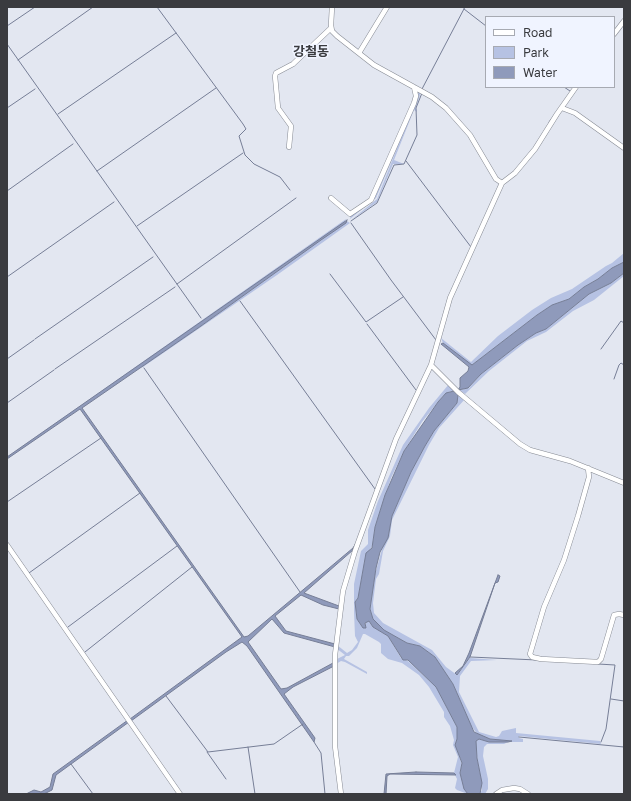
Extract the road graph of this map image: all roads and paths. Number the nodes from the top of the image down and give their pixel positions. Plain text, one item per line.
1 (332, 7) edge
2 (387, 7) edge
3 (624, 21) edge
4 (331, 28) junction
5 (615, 33) edge
6 (358, 53) junction
7 (414, 87) junction
8 (575, 88) edge
9 (562, 108) junction
10 (290, 147) dead end
11 (624, 148) edge
12 (502, 183) junction
13 (331, 198) dead end
14 (431, 365) junction
15 (588, 468) junction
16 (624, 483) edge
17 (7, 545) edge
18 (624, 615) edge
19 (180, 794) edge
20 (341, 794) edge
21 (496, 794) edge
22 (528, 794) edge

1 - 4 street
2 - 6 street
3 - 5 street
4 - 6 street
4 - 10 street
6 - 7 street
7 - 12 street
7 - 13 street
8 - 9 street
9 - 11 street
9 - 12 street
12 - 14 street
14 - 15 street
14 - 20 street
15 - 16 street
15 - 18 street
17 - 19 street
21 - 22 street

